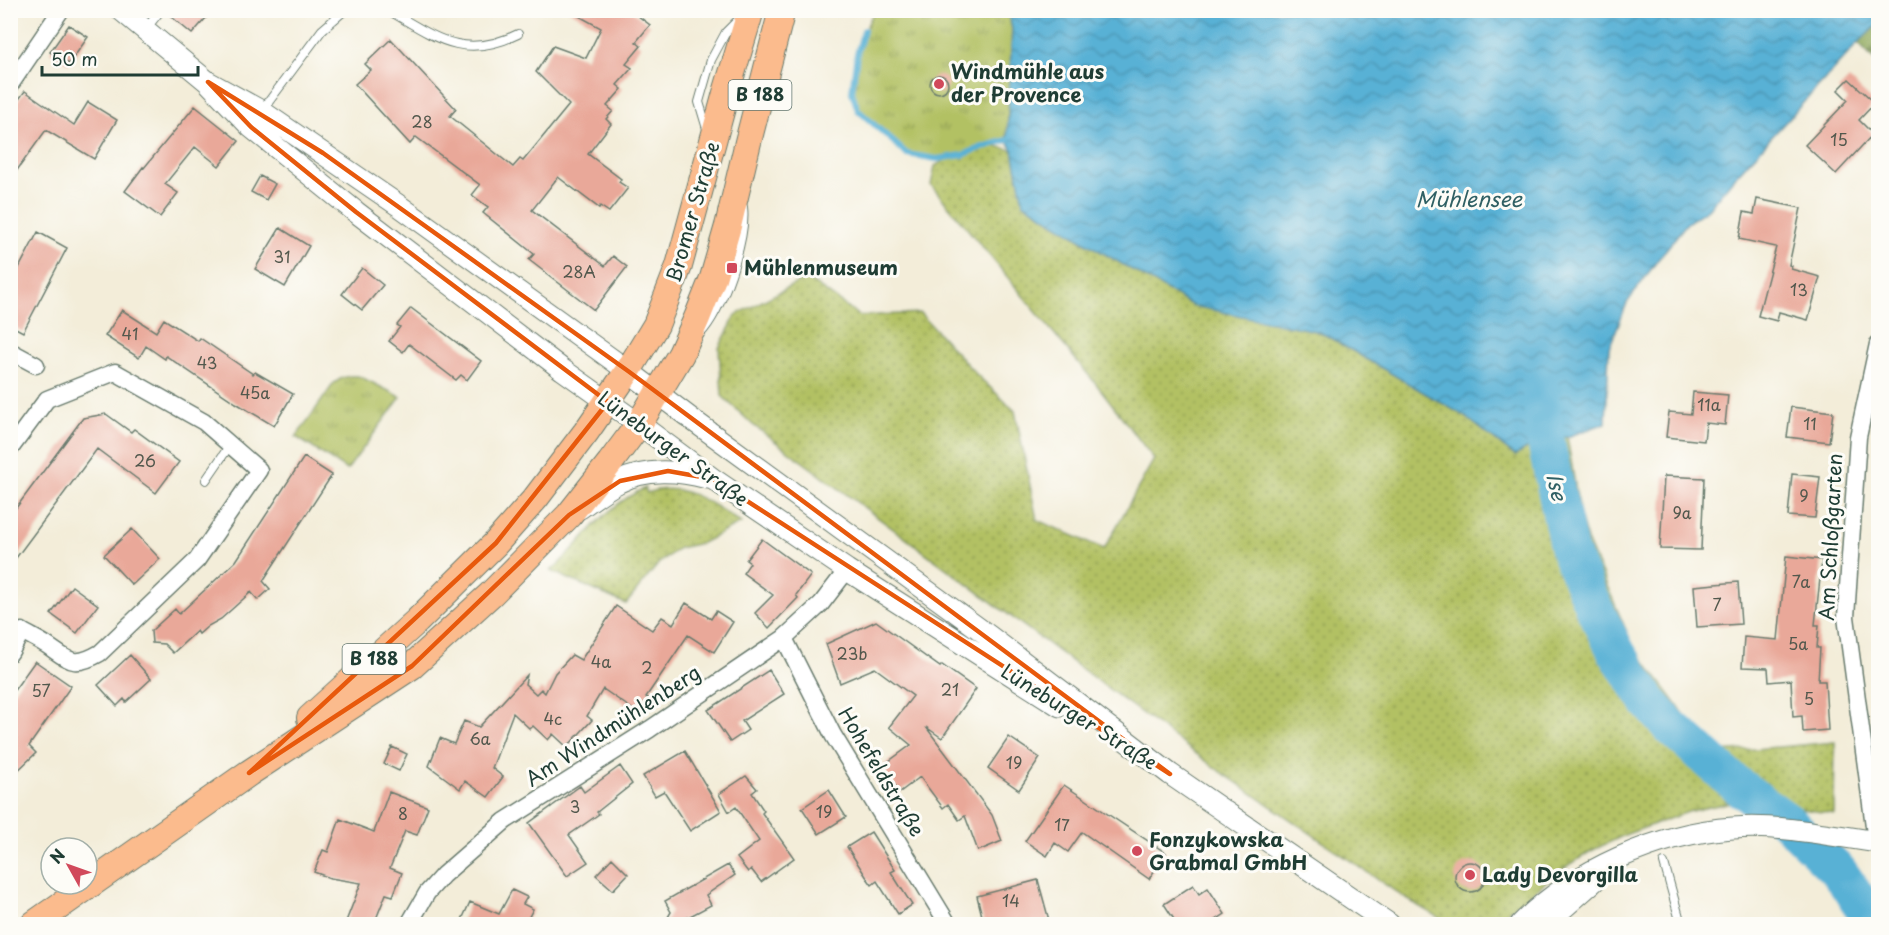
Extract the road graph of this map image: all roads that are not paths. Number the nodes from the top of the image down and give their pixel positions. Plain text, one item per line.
1 (62, 10) edge
2 (121, 10) edge
3 (161, 10) edge
4 (345, 10) edge
5 (388, 10) edge
6 (750, 10) edge
7 (782, 10) edge
8 (144, 31) junction
9 (518, 34) dead end
10 (10, 85) edge
11 (256, 119) junction
12 (1878, 344) edge
13 (10, 351) edge
14 (36, 365) dead end
15 (628, 371) junction
16 (658, 394) junction
17 (608, 402) junction
18 (639, 424) junction
19 (230, 445) junction
20 (10, 449) edge
21 (713, 479) junction
22 (206, 480) dead end
23 (569, 515) junction
24 (847, 570) junction
25 (16, 631) edge
26 (784, 638) junction
27 (10, 653) edge
28 (249, 773) junction
29 (1170, 774) junction
30 (1877, 842) edge
31 (1624, 856) junction
32 (1664, 863) dead end
33 (34, 924) edge
34 (409, 924) edge
35 (948, 924) edge
36 (1389, 924) edge
37 (1521, 924) edge
38 (1548, 924) edge
39 (1681, 924) edge

1 - 10 street
2 - 8 street, Lüneburger Straße
3 - 8 lane
4 - 11 lane
5 - 9 lane
6 - 15 main road, Bromer Straße / B 188
7 - 16 main road, Bromer Straße / B 188
8 - 11 street, Lüneburger Straße
11 - 15 street, Lüneburger Straße
11 - 17 street, Lüneburger Straße
12 - 30 street, Am Schloßgarten
13 - 14 street
15 - 16 street, Lüneburger Straße
15 - 17 main road, Bromer Straße / B 188
16 - 18 main road, B 188
16 - 29 street, Lüneburger Straße
17 - 18 street, Lüneburger Straße
17 - 28 main road, B 188
18 - 21 street, Lüneburger Straße
18 - 23 main road, B 188
19 - 20 street
19 - 22 lane
19 - 25 street
21 - 23 street
21 - 24 street, Lüneburger Straße
23 - 28 main road, B 188
24 - 26 street, Am Windmühlenberg
24 - 29 street, Lüneburger Straße
25 - 27 street
26 - 34 street, Am Windmühlenberg
26 - 35 street, Hohefeldstraße
28 - 33 main road, B 188
29 - 36 street, Lüneburger Straße
30 - 31 street
31 - 37 street
31 - 38 street
32 - 39 lane

